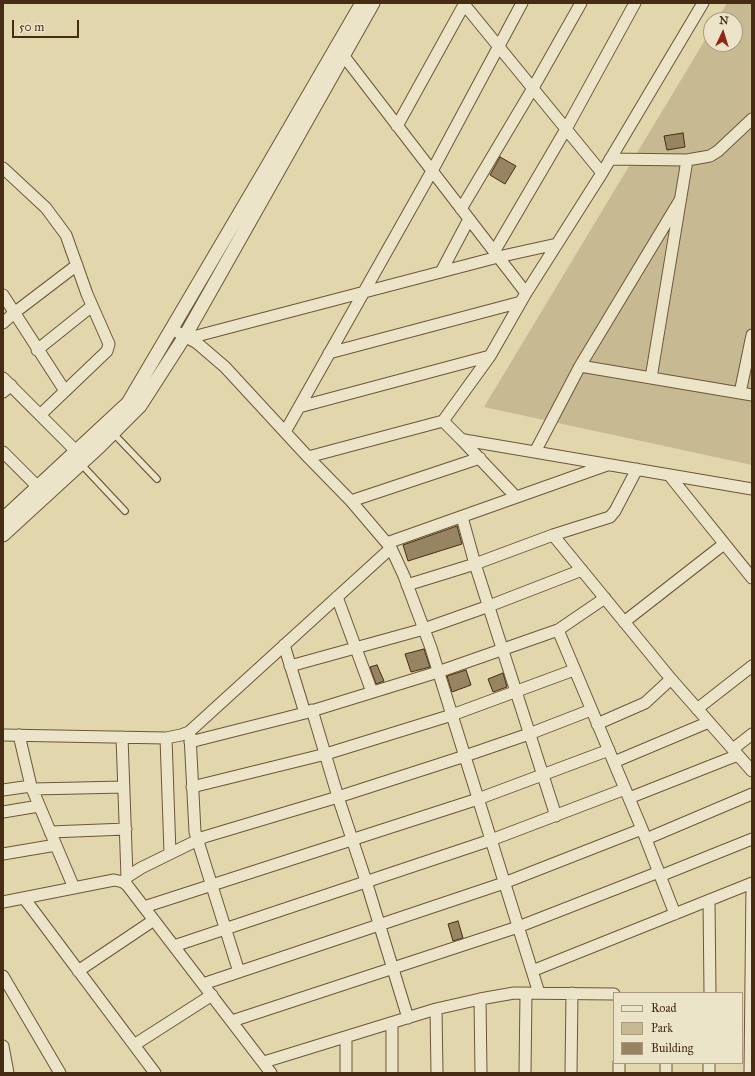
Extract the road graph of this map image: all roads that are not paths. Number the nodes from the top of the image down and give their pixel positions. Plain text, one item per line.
1 (362, 3) edge
2 (373, 3) edge
3 (464, 3) edge
4 (522, 3) edge
5 (581, 3) edge
6 (635, 3) edge
7 (703, 3) edge
8 (498, 46) junction
9 (343, 55) junction
10 (533, 88) junction
11 (752, 119) edge
12 (397, 126) junction
13 (566, 129) junction
14 (610, 159) junction
15 (686, 160) junction
16 (3, 168) edge
17 (432, 171) junction
18 (602, 173) junction
19 (680, 200) junction
20 (461, 209) junction
21 (469, 219) junction
22 (557, 244) junction
23 (496, 254) junction
24 (77, 264) junction
25 (441, 272) junction
26 (363, 292) junction
27 (3, 295) edge
28 (523, 297) junction
29 (92, 306) junction
30 (14, 313) junction
31 (3, 323) edge
32 (172, 330) junction
33 (752, 335) edge
34 (187, 337) junction
35 (37, 350) junction
36 (329, 353) junction
37 (490, 356) junction
38 (580, 366) junction
39 (651, 378) junction
40 (6, 385) edge
41 (65, 391) junction
42 (740, 393) junction
43 (752, 395) edge
44 (299, 407) junction
45 (40, 415) junction
46 (443, 421) junction
47 (285, 432) junction
48 (113, 433) junction
49 (461, 439) junction
50 (76, 451) junction
51 (3, 452) edge
52 (535, 452) junction
53 (308, 457) junction
54 (480, 458) junction
55 (80, 464) junction
56 (608, 464) junction
57 (637, 469) junction
58 (669, 475) junction
59 (157, 479) dead end
60 (38, 487) junction
61 (752, 489) edge
62 (516, 497) junction
63 (351, 501) junction
64 (125, 511) dead end
65 (462, 517) junction
66 (3, 520) edge
67 (3, 535) edge
68 (553, 536) junction
69 (724, 544) junction
70 (389, 546) junction
71 (475, 564) junction
72 (582, 570) junction
73 (752, 578) edge
74 (407, 585) junction
75 (337, 597) junction
76 (605, 598) junction
77 (489, 606) junction
78 (624, 622) junction
79 (424, 629) junction
80 (558, 630) junction
81 (284, 645) junction
82 (356, 648) junction
83 (502, 648) junction
84 (290, 666) junction
85 (752, 666) edge
86 (574, 670) junction
87 (438, 672) junction
88 (671, 679) junction
89 (372, 692) junction
90 (516, 692) junction
91 (697, 709) junction
92 (591, 710) junction
93 (308, 711) junction
94 (452, 715) junction
95 (709, 722) junction
96 (597, 724) junction
97 (530, 734) junction
98 (752, 734) edge
99 (3, 735) edge
100 (19, 735) junction
101 (122, 737) junction
102 (190, 737) junction
103 (166, 738) junction
104 (609, 750) junction
105 (736, 752) junction
106 (326, 754) junction
107 (465, 756) junction
108 (614, 762) junction
109 (752, 771) edge
110 (543, 775) junction
111 (32, 787) junction
112 (124, 787) junction
113 (192, 787) junction
114 (3, 790) edge
115 (627, 794) junction
116 (752, 794) edge
117 (338, 797) junction
118 (478, 799) junction
119 (39, 806) junction
120 (3, 812) edge
121 (556, 816) junction
122 (126, 829) junction
123 (50, 832) junction
124 (644, 834) junction
125 (752, 839) edge
126 (197, 840) junction
127 (353, 840) junction
128 (491, 840) junction
129 (56, 845) junction
130 (170, 853) junction
131 (3, 854) edge
132 (660, 874) junction
133 (125, 879) junction
134 (366, 881) junction
135 (504, 883) junction
136 (752, 883) edge
137 (211, 886) junction
138 (74, 888) junction
139 (24, 898) junction
140 (709, 900) junction
141 (3, 902) edge
142 (144, 907) junction
143 (675, 914) junction
144 (154, 920) junction
145 (380, 925) junction
146 (518, 926) junction
147 (226, 929) junction
148 (174, 946) junction
149 (393, 968) junction
150 (78, 971) junction
151 (532, 971) junction
152 (239, 972) junction
153 (3, 976) edge
154 (203, 984) junction
155 (710, 992) edge
156 (526, 993) junction
157 (539, 993) junction
158 (572, 993) junction
159 (212, 994) junction
160 (613, 994) edge
161 (748, 997) edge
162 (480, 998) junction
163 (436, 1009) junction
164 (408, 1018) junction
165 (232, 1021) junction
166 (392, 1023) junction
167 (346, 1037) junction
168 (134, 1045) junction
169 (3, 1046) edge
170 (264, 1062) junction
171 (8, 1073) edge
172 (60, 1073) edge
173 (155, 1073) edge
174 (271, 1073) edge
175 (346, 1073) edge
176 (392, 1073) edge
177 (437, 1073) edge
178 (481, 1073) edge
179 (525, 1073) edge
180 (571, 1073) edge
181 (750, 1073) edge

1 - 32 street
2 - 9 street
3 - 8 street
3 - 12 street
4 - 8 street
5 - 10 street
6 - 13 street
7 - 14 street
8 - 10 street
8 - 17 street
9 - 12 street
9 - 34 street
10 - 13 street
10 - 20 street
11 - 15 street
12 - 17 street
13 - 18 street
13 - 23 street
14 - 15 street
14 - 18 street
15 - 19 street
16 - 24 street
17 - 20 street
17 - 26 street
18 - 22 street
19 - 38 street
19 - 39 street
20 - 21 street
21 - 23 street
21 - 25 street
22 - 23 street
22 - 28 street
23 - 25 street
23 - 28 street
24 - 29 street
24 - 30 street
25 - 26 street
26 - 34 street
26 - 36 street
27 - 30 street
28 - 36 street
28 - 37 street
29 - 35 street
29 - 41 street
30 - 31 street
30 - 35 street
32 - 34 street
32 - 50 street
33 - 42 street
34 - 47 street
34 - 48 street
35 - 41 street
36 - 44 street
37 - 44 street
37 - 46 street
38 - 39 street
38 - 52 street
39 - 42 street
40 - 45 street
41 - 45 street
42 - 43 street
44 - 47 street
45 - 50 street
46 - 49 street
46 - 53 street
47 - 53 street
48 - 55 street
48 - 59 lane
49 - 52 street
49 - 54 street
50 - 60 street
51 - 60 street
52 - 56 street
53 - 63 street
54 - 62 street
54 - 63 street
55 - 64 lane
55 - 67 street
56 - 57 street
56 - 62 street
57 - 58 street
57 - 68 street
58 - 61 street
58 - 69 street
60 - 66 street
62 - 65 street
63 - 70 street
65 - 70 street
65 - 71 street
68 - 71 street
68 - 72 street
69 - 73 street
69 - 78 street
70 - 74 street
70 - 75 street
71 - 74 street
71 - 77 street
72 - 76 street
72 - 77 street
74 - 79 street
75 - 81 street
75 - 82 street
76 - 78 street
76 - 80 street
77 - 79 street
77 - 83 street
78 - 88 street
79 - 82 street
79 - 87 street
80 - 83 street
80 - 86 street
81 - 84 street
81 - 102 street
82 - 84 street
82 - 89 street
83 - 87 street
83 - 90 street
84 - 93 street
85 - 91 street
86 - 90 street
86 - 92 street
87 - 89 street
87 - 94 street
88 - 91 street
88 - 96 street
89 - 93 street
90 - 94 street
90 - 97 street
91 - 95 street
92 - 96 street
92 - 97 street
93 - 102 street
93 - 106 street
94 - 106 street
94 - 107 street
95 - 105 street
95 - 108 street
96 - 104 street
97 - 107 street
97 - 110 street
98 - 105 street
99 - 100 street
100 - 101 street
100 - 111 street
101 - 103 street
101 - 112 street
102 - 103 street
102 - 113 street
103 - 130 street
104 - 108 street
104 - 110 street
105 - 109 street
105 - 115 street
106 - 113 street
106 - 117 street
107 - 117 street
107 - 118 street
108 - 115 street
110 - 118 street
110 - 121 street
111 - 112 street
111 - 114 street
111 - 119 street
112 - 122 street
113 - 126 street
115 - 121 street
115 - 124 street
116 - 124 street
117 - 126 street
117 - 127 street
118 - 127 street
118 - 128 street
119 - 120 street
119 - 123 street
121 - 128 street
122 - 123 street
122 - 133 street
123 - 129 street
124 - 132 street
124 - 135 street
125 - 132 street
126 - 130 street
126 - 137 street
127 - 134 street
127 - 137 street
128 - 134 street
128 - 135 street
129 - 131 street
129 - 138 street
130 - 133 street
132 - 143 street
132 - 146 street
133 - 138 street
133 - 142 street
134 - 145 street
134 - 147 street
135 - 145 street
135 - 146 street
136 - 140 street
136 - 161 street
137 - 142 street
137 - 147 street
138 - 139 street
139 - 141 street
139 - 150 street
140 - 143 street
140 - 155 street
142 - 144 street
143 - 151 street
144 - 148 street
144 - 150 street
145 - 149 street
145 - 152 street
146 - 149 street
146 - 151 street
147 - 148 street
147 - 152 street
148 - 154 street
149 - 164 street
149 - 165 street
150 - 168 street
151 - 157 street
152 - 154 street
153 - 172 street
154 - 159 street
156 - 157 street
156 - 162 street
156 - 179 street
157 - 158 street
158 - 160 street
158 - 180 street
159 - 165 street
159 - 168 street
161 - 181 street
162 - 163 street
162 - 178 street
163 - 164 street
163 - 177 street
164 - 166 street
165 - 170 street
166 - 167 street
166 - 176 street
167 - 170 street
167 - 175 street
168 - 173 street
169 - 171 street
170 - 174 street

